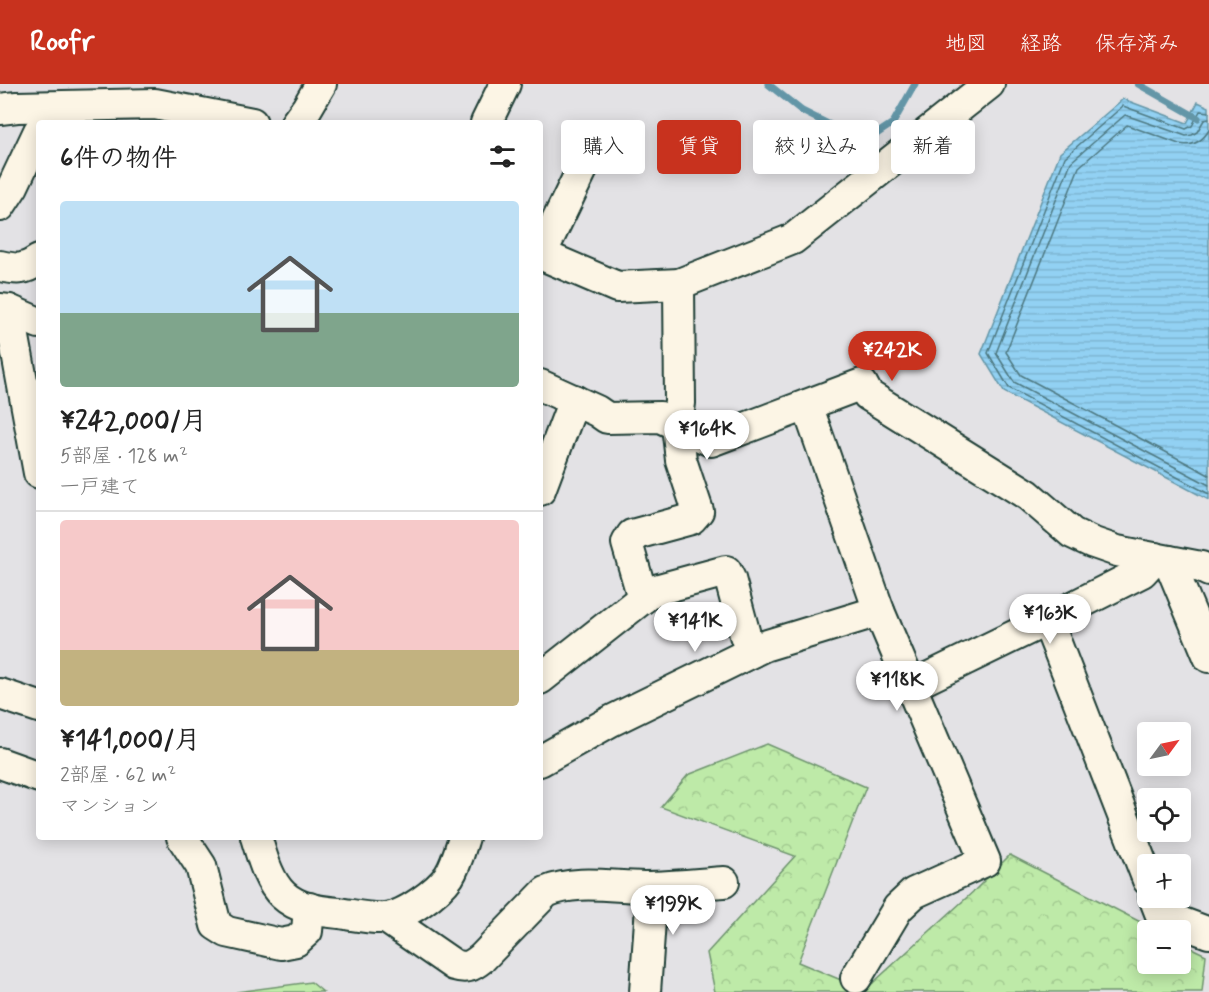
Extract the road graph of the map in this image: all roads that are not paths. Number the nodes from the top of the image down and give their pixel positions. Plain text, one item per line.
1 (321, 84) edge
2 (505, 84) edge
3 (989, 84) edge
4 (0, 109) edge
5 (48, 111) edge
6 (237, 120) edge
7 (298, 120) edge
8 (487, 120) edge
9 (36, 137) edge
10 (580, 174) edge
11 (0, 206) edge
12 (543, 248) edge
13 (543, 255) edge
14 (36, 262) edge
15 (0, 266) edge
16 (679, 284) junction
17 (4, 310) edge
18 (36, 322) edge
19 (543, 386) edge
20 (574, 400) junction
21 (807, 405) junction
22 (677, 425) junction
23 (36, 459) edge
24 (543, 482) edge
25 (1162, 560) junction
26 (1209, 571) edge
27 (643, 598) junction
28 (879, 610) junction
29 (1047, 620) junction
30 (751, 652) junction
31 (1209, 657) edge
32 (543, 677) edge
33 (911, 686) junction
34 (0, 694) edge
35 (36, 705) edge
36 (543, 759) edge
37 (0, 763) edge
38 (36, 776) edge
39 (184, 840) edge
40 (257, 840) edge
41 (463, 840) edge
42 (1138, 854) edge
43 (724, 882) dead end
44 (645, 887) junction
45 (309, 908) junction
46 (1158, 908) edge
47 (386, 918) junction
48 (1206, 928) edge
49 (856, 978) dead end
50 (645, 992) edge

1 - 7 street
2 - 8 street
3 - 16 street
4 - 5 street
5 - 6 street
9 - 11 street
10 - 12 street
13 - 16 street
14 - 15 street
16 - 22 street
17 - 18 street
17 - 23 street
19 - 20 street
20 - 22 street
20 - 24 street
21 - 22 street
21 - 25 street
21 - 28 street
22 - 27 street
25 - 26 street
25 - 29 street
25 - 31 street
27 - 30 street
27 - 32 street
28 - 30 street
28 - 33 street
29 - 33 street
29 - 42 street
30 - 36 street
33 - 49 street
34 - 35 street
37 - 38 street
39 - 45 street
40 - 45 street
41 - 47 street
43 - 44 street
44 - 47 street
44 - 50 street
45 - 47 street
46 - 48 street

